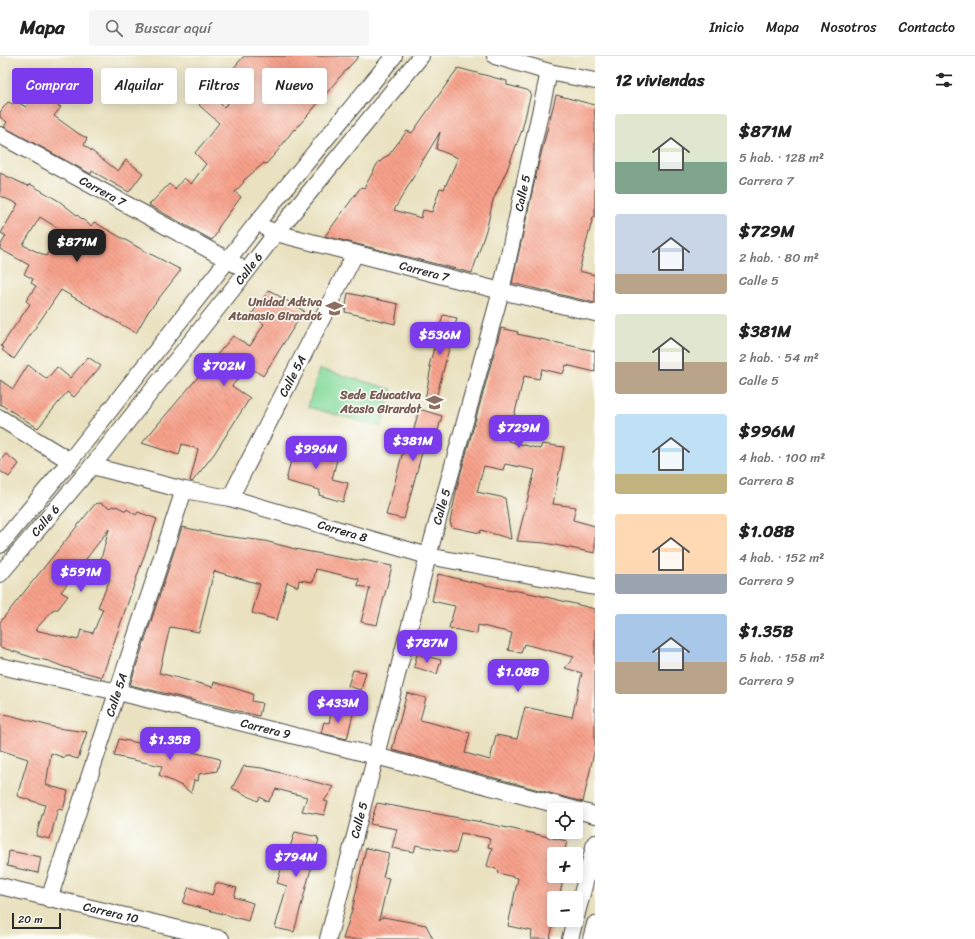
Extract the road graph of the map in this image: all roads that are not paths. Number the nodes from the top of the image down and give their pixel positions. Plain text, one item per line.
1 (394, 56) edge
2 (421, 56) edge
3 (494, 56) edge
4 (549, 72) junction
5 (595, 81) edge
6 (0, 135) edge
7 (255, 225) junction
8 (276, 233) junction
9 (355, 254) junction
10 (228, 260) junction
11 (247, 271) junction
12 (501, 291) junction
13 (595, 313) edge
14 (0, 418) edge
15 (70, 461) junction
16 (92, 466) junction
17 (184, 490) junction
18 (230, 498) junction
19 (0, 545) edge
20 (428, 556) junction
21 (0, 574) edge
22 (595, 587) edge
23 (0, 666) edge
24 (118, 692) junction
25 (376, 756) junction
26 (595, 815) edge
27 (595, 843) edge
28 (0, 886) edge
29 (583, 891) edge
30 (49, 899) junction
31 (595, 924) edge
32 (573, 927) edge
33 (222, 939) edge
34 (328, 939) edge
35 (570, 939) edge
36 (591, 939) edge

1 - 7 street, Calle 6
2 - 8 street, Calle 6
3 - 4 street
4 - 5 street
4 - 12 street, Calle 5
6 - 10 street, Carrera 7
7 - 8 street, Carrera 7
7 - 10 street, Calle 6
8 - 9 street, Carrera 7
8 - 11 street, Calle 6
9 - 12 street, Carrera 7
9 - 18 street, Calle 5A
10 - 11 street, Carrera 7
10 - 15 street, Calle 6
11 - 16 street, Calle 6
12 - 13 street, Carrera 7
12 - 20 street, Calle 5
14 - 15 street
15 - 19 street, Calle 6
16 - 17 street, Carrera 8
16 - 21 street, Calle 6
17 - 18 street, Carrera 8
17 - 24 street, Calle 5A
18 - 20 street, Carrera 8
20 - 22 street, Carrera 8
20 - 25 street, Calle 5
23 - 24 street, Carrera 9
24 - 25 street, Carrera 9
24 - 30 street, Calle 5A
25 - 26 street, Carrera 9
25 - 34 street, Calle 5
27 - 29 street
28 - 30 street, Carrera 10
30 - 33 street, Carrera 10
31 - 36 street
32 - 35 street

